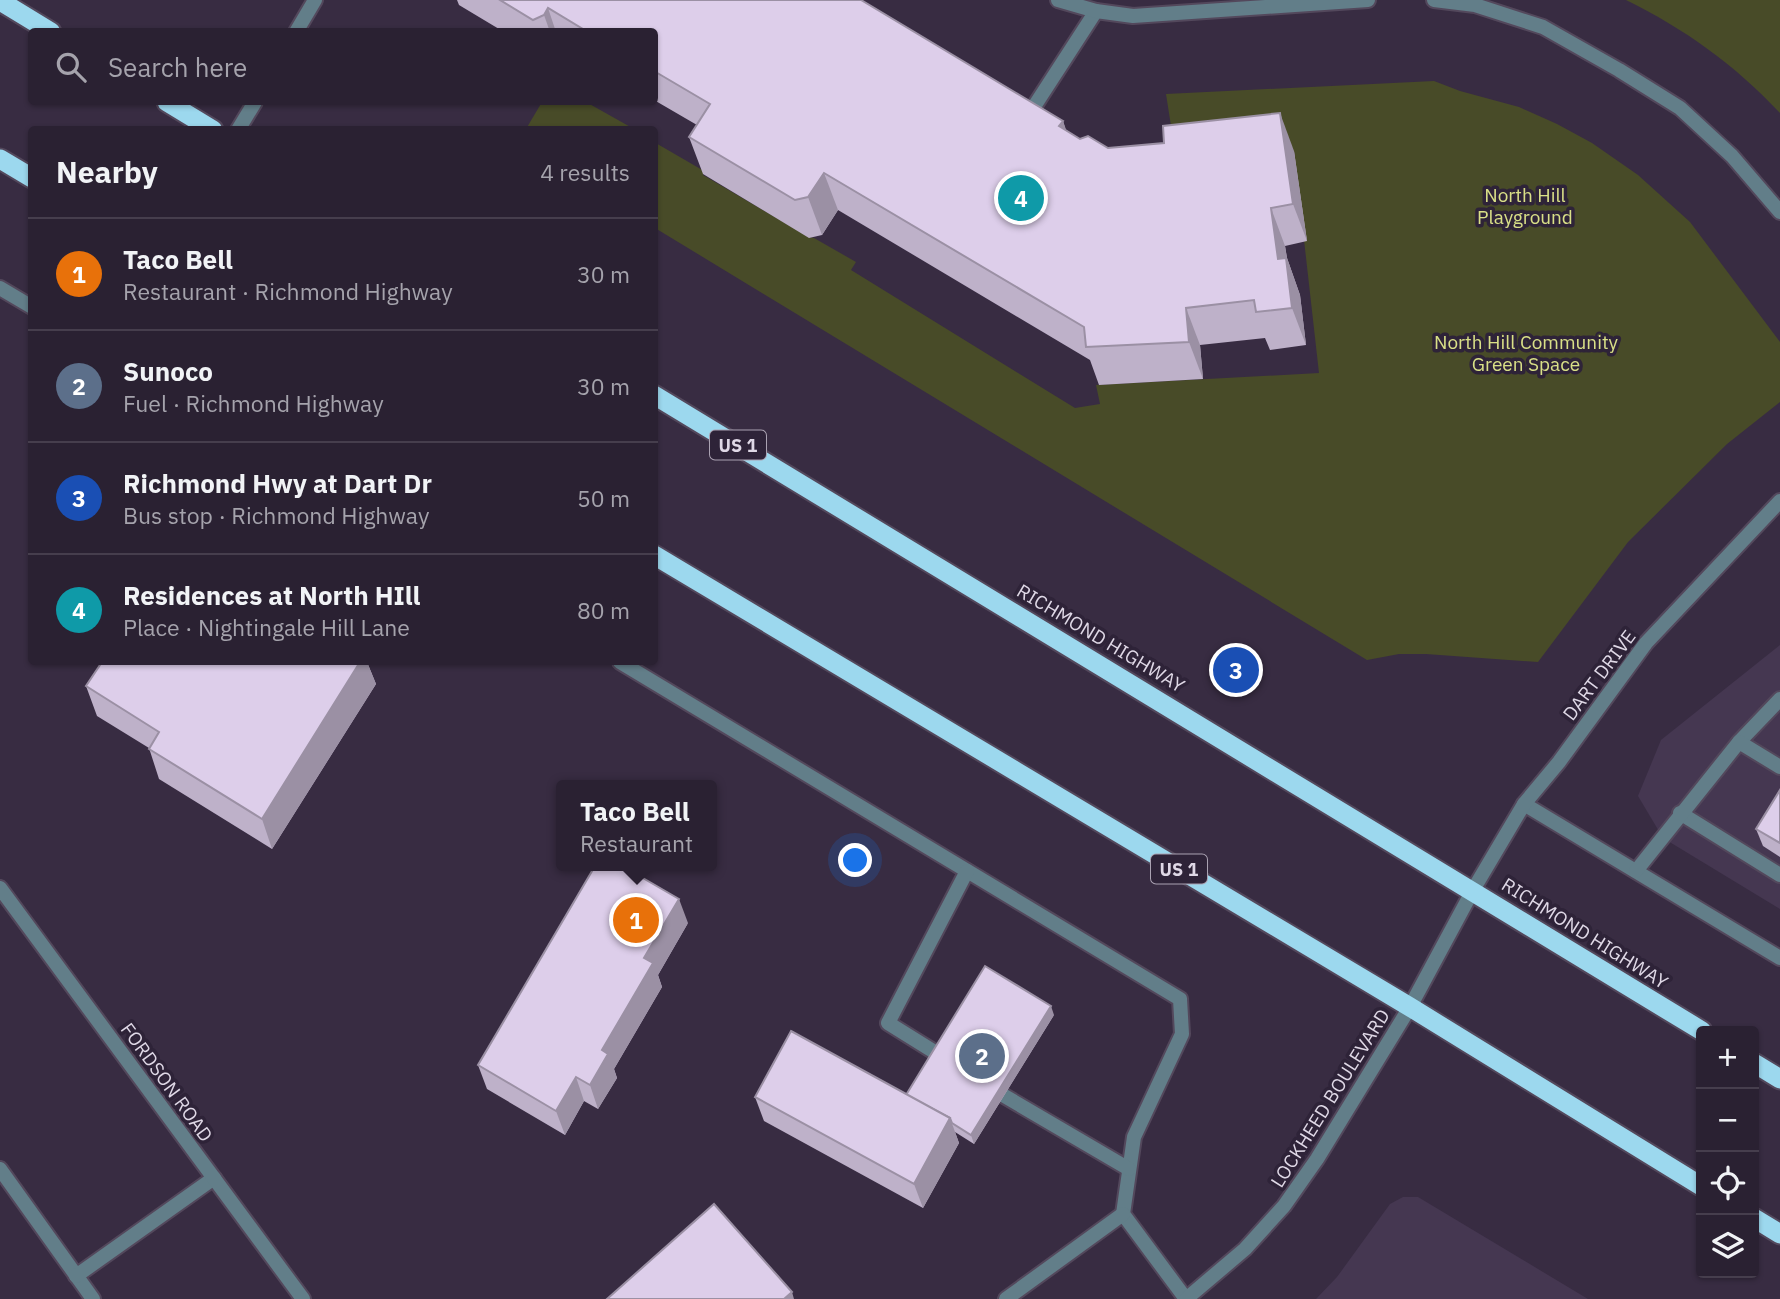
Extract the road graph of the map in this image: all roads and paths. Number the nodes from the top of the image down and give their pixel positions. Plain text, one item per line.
1 (315, 0) edge
2 (1058, 0) edge
3 (1368, 0) edge
4 (1434, 0) edge
5 (0, 1) edge
6 (1476, 3) edge
7 (1096, 11) junction
8 (44, 28) edge
9 (298, 28) edge
10 (172, 105) edge
11 (253, 105) edge
12 (1022, 125) edge
13 (207, 126) edge
14 (240, 126) edge
15 (0, 159) edge
16 (28, 176) edge
17 (1780, 212) edge
18 (0, 288) edge
19 (28, 305) edge
20 (658, 396) edge
21 (1780, 501) edge
22 (658, 557) edge
23 (625, 665) edge
24 (1780, 699) edge
25 (1739, 741) junction
26 (1780, 767) edge
27 (1524, 804) junction
28 (1680, 813) junction
29 (967, 871) junction
30 (1636, 871) junction
31 (1780, 875) edge
32 (0, 888) edge
33 (1473, 890) junction
34 (1780, 958) edge
35 (1410, 1007) junction
36 (1696, 1027) edge
37 (1759, 1066) edge
38 (961, 1069) edge
39 (1780, 1079) edge
40 (982, 1082) edge
41 (0, 1169) edge
42 (1129, 1169) junction
43 (214, 1178) junction
44 (1696, 1183) edge
45 (1123, 1214) junction
46 (1759, 1221) edge
47 (1780, 1234) edge
48 (76, 1276) junction
49 (93, 1299) edge
50 (303, 1299) edge
51 (1006, 1299) edge
52 (1186, 1299) edge

1 - 9 street
2 - 7 street
3 - 7 street
4 - 6 street
5 - 8 highway
6 - 17 street
7 - 12 street
10 - 13 highway
11 - 14 street
15 - 16 highway
18 - 19 street
20 - 33 highway, RICHMOND HIGHWAY / US 1
21 - 27 street, DART DRIVE
22 - 35 highway, US 1
23 - 29 street
24 - 25 street
25 - 26 street
25 - 28 street
27 - 30 street
27 - 33 street, DART DRIVE
28 - 30 street
28 - 31 street
29 - 38 street
29 - 42 street
30 - 34 street
32 - 43 street, FORDSON ROAD
33 - 35 street, LOCKHEED BOULEVARD
33 - 36 highway, RICHMOND HIGHWAY / US 1
35 - 44 highway, US 1
35 - 52 street, LOCKHEED BOULEVARD
37 - 39 highway
40 - 42 street
41 - 48 street
42 - 45 street
43 - 48 street
43 - 50 street, FORDSON ROAD
45 - 51 street
45 - 52 street
46 - 47 highway
48 - 49 street

